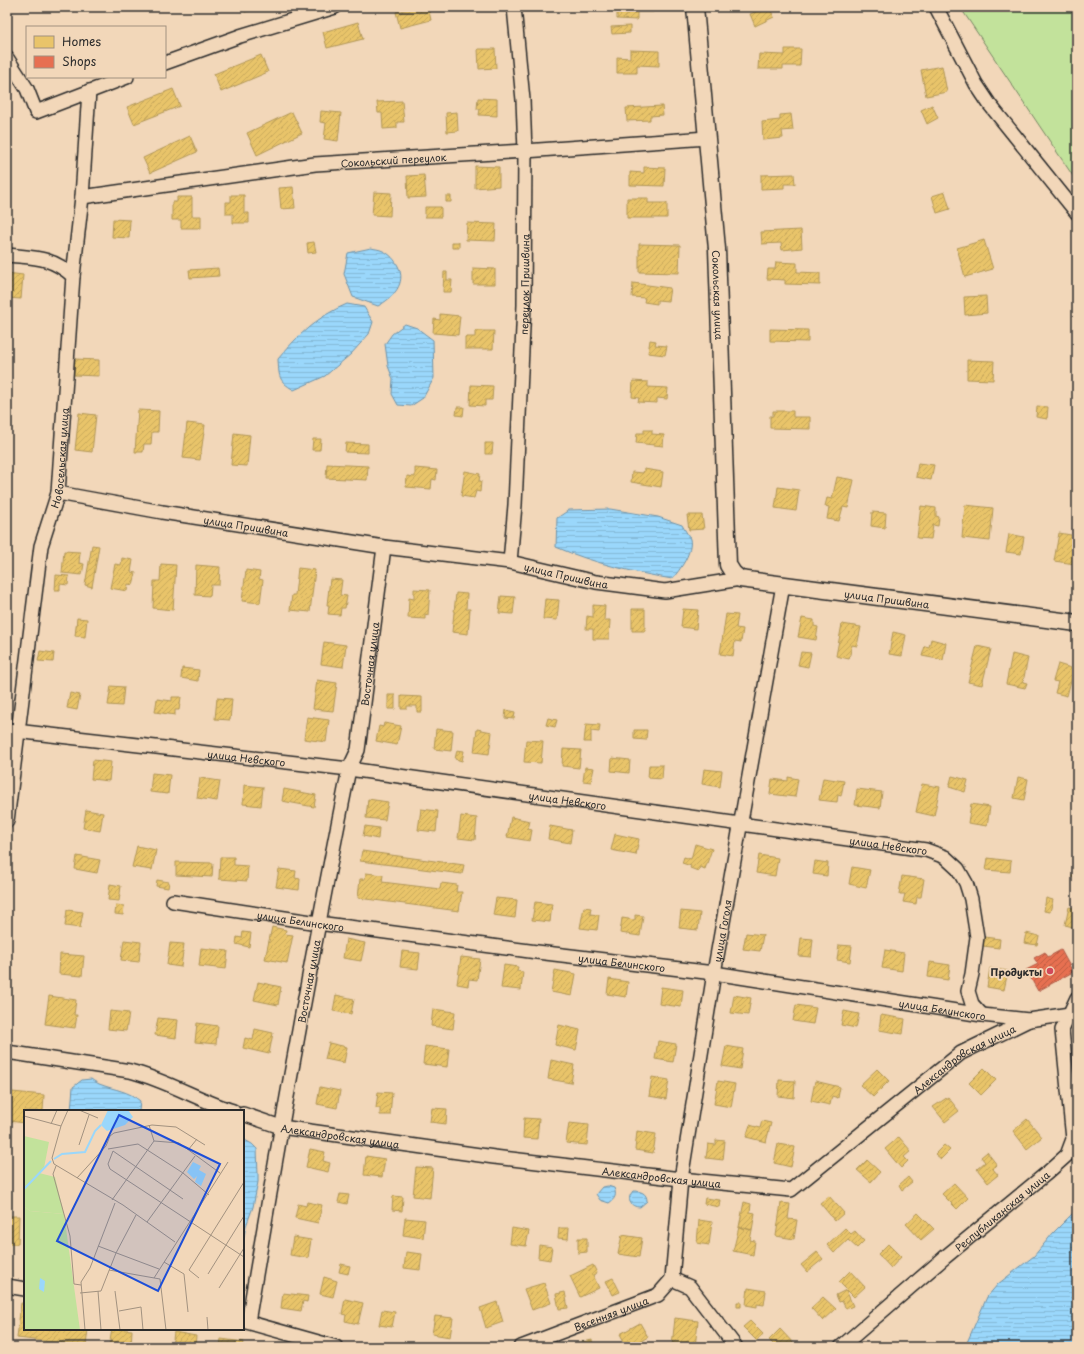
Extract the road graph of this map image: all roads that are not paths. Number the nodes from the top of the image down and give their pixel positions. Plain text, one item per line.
1 (335, 7) edge
2 (514, 7) edge
3 (695, 7) edge
4 (936, 7) edge
5 (7, 58) edge
6 (166, 63) edge
7 (124, 78) edge
8 (89, 91) junction
9 (707, 138) junction
10 (525, 151) junction
11 (82, 197) junction
12 (1077, 212) edge
13 (7, 255) edge
14 (72, 276) junction
15 (58, 493) junction
16 (384, 547) junction
17 (510, 562) junction
18 (740, 579) junction
19 (783, 585) junction
20 (1077, 623) edge
21 (13, 731) edge
22 (349, 769) junction
23 (7, 821) edge
24 (741, 824) junction
25 (173, 901) dead end
26 (318, 923) junction
27 (714, 973) junction
28 (1077, 998) edge
29 (1070, 1014) junction
30 (982, 1015) junction
31 (1029, 1020) junction
32 (7, 1052) edge
33 (230, 1110) edge
34 (244, 1114) edge
35 (281, 1127) junction
36 (681, 1180) junction
37 (672, 1279) junction
38 (7, 1286) edge
39 (24, 1289) edge
40 (245, 1321) edge
41 (335, 1347) edge
42 (521, 1347) edge
43 (736, 1347) edge
44 (841, 1347) edge

1 - 6 street
2 - 10 street, переулок Пришвина
3 - 9 street, Сокольская улица
4 - 12 street
5 - 8 street
7 - 8 street
8 - 11 street, Новосельская улица
9 - 10 street, Сокольский переулок
9 - 18 street, Сокольская улица
10 - 11 street, Сокольский переулок
10 - 17 street, переулок Пришвина
11 - 14 street, Новосельская улица
13 - 14 street
14 - 15 street, Новосельская улица
15 - 16 street, улица Пришвина
15 - 21 street, Новосельская улица
16 - 17 street, улица Пришвина
16 - 22 street, Восточная улица
17 - 18 street, улица Пришвина
18 - 19 street, улица Пришвина
19 - 20 street, улица Пришвина
19 - 24 street, улица Гоголя
21 - 22 street, улица Невского
21 - 23 street, Новосельская улица
22 - 24 street, улица Невского
22 - 26 street, Восточная улица
24 - 27 street, улица Гоголя
24 - 30 street, улица Невского
25 - 26 street, улица Белинского
26 - 27 street, улица Белинского
26 - 35 street, Восточная улица
27 - 30 street, улица Белинского
27 - 36 street, улица Гоголя
28 - 29 street
29 - 31 street, улица Белинского
29 - 44 street, Республиканская улица
30 - 31 street, улица Белинского
31 - 36 street, Александровская улица
32 - 33 street
34 - 35 street, Александровская улица
35 - 36 street, Александровская улица
35 - 40 street, Восточная улица
36 - 37 street, улица Гоголя
37 - 42 street, Весенняя улица
37 - 43 street
38 - 39 street
40 - 41 street

